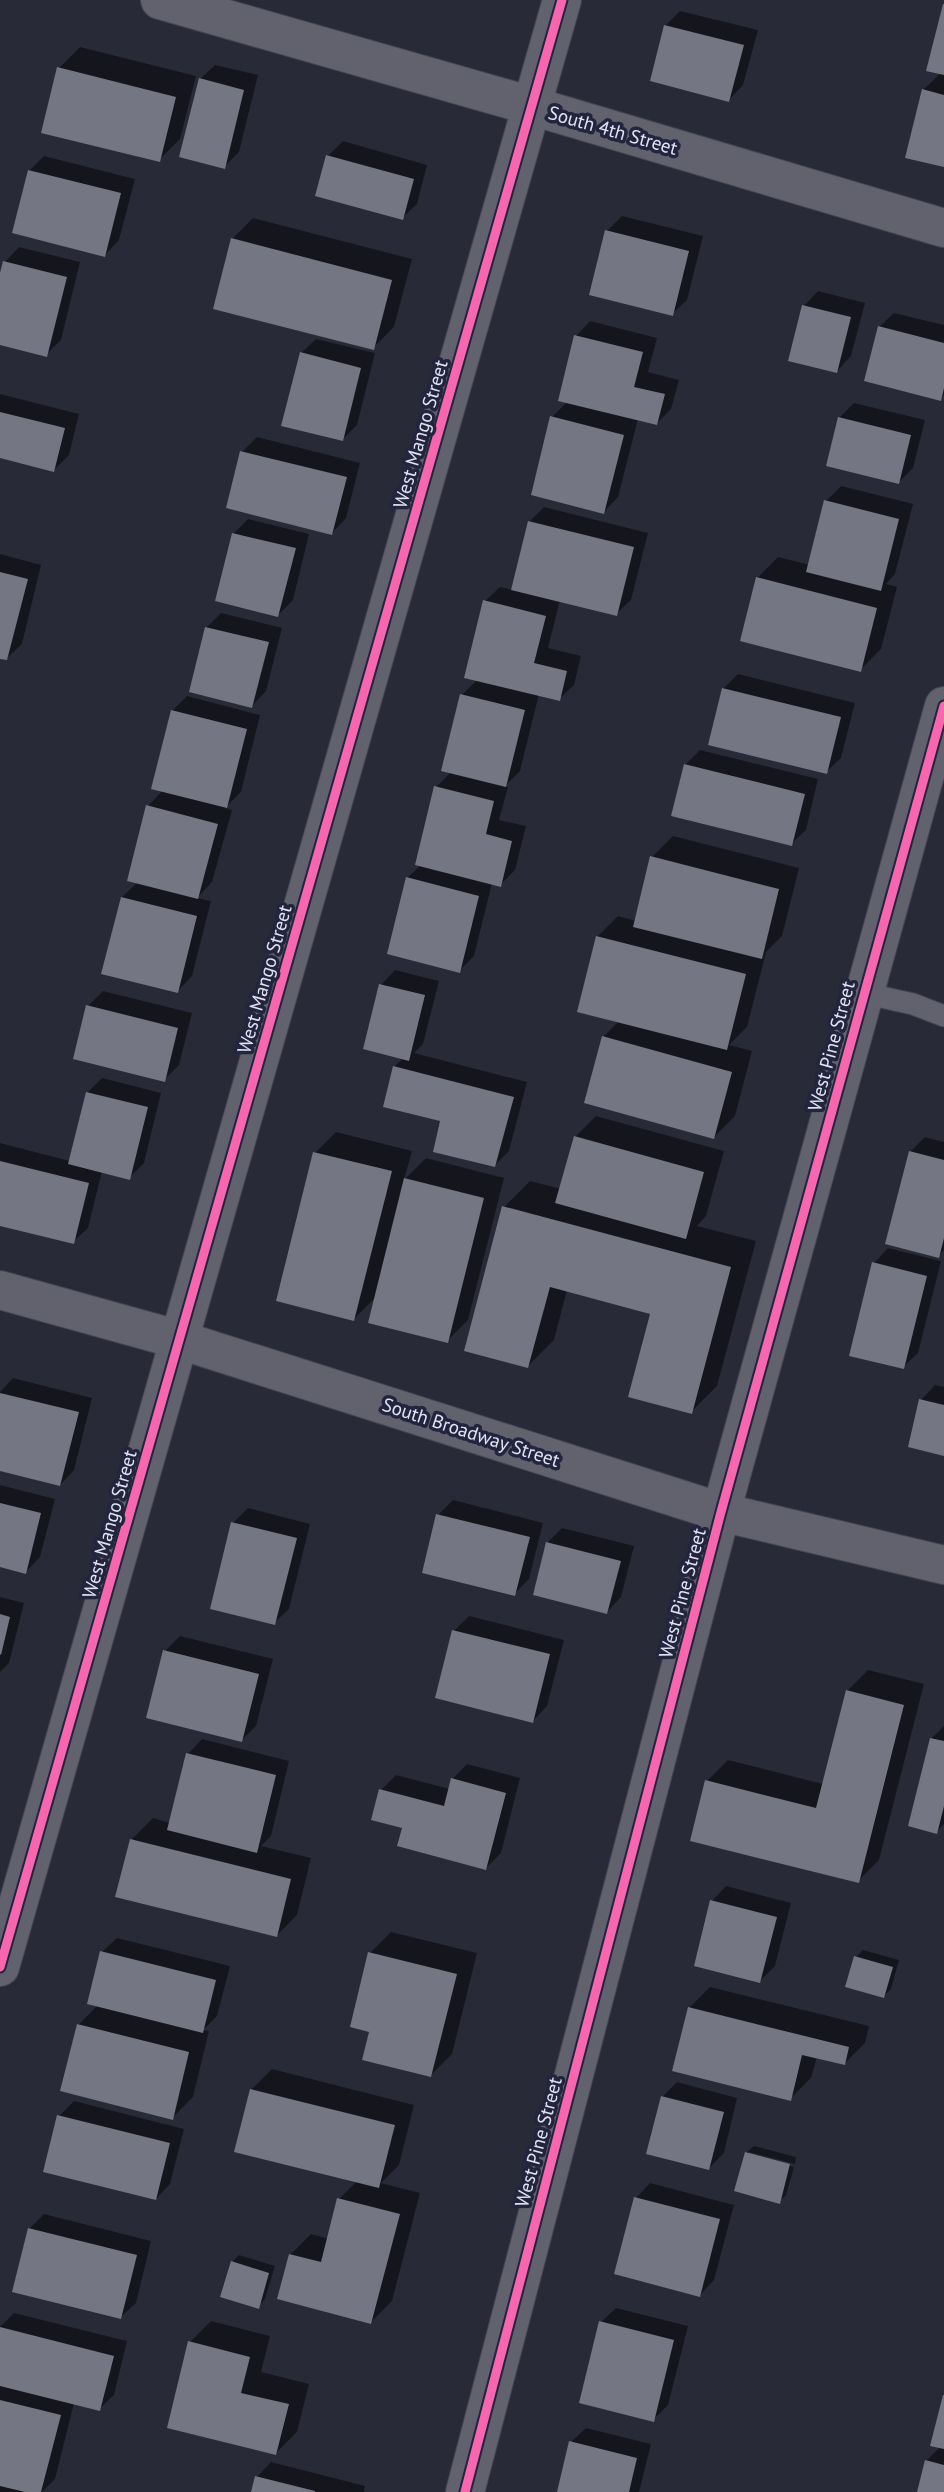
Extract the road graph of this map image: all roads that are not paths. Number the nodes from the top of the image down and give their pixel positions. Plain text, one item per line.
1 (160, 0) edge
2 (562, 0) edge
3 (531, 106) junction
4 (944, 228) edge
5 (944, 706) edge
6 (863, 993) junction
7 (944, 1016) edge
8 (0, 1290) edge
9 (180, 1340) junction
10 (721, 1511) junction
11 (944, 1565) edge
12 (0, 1967) edge
13 (464, 2492) edge

1 - 3 street, South 4th Street
2 - 3 street, West Mango Street
3 - 4 street, South 4th Street
3 - 9 street, West Mango Street
5 - 6 street, West Pine Street
6 - 7 lane
6 - 10 street, West Pine Street
8 - 9 street, South Broadway Street
9 - 10 street, South Broadway Street
9 - 12 street, West Mango Street
10 - 11 street, South Broadway Street
10 - 13 street, West Pine Street

